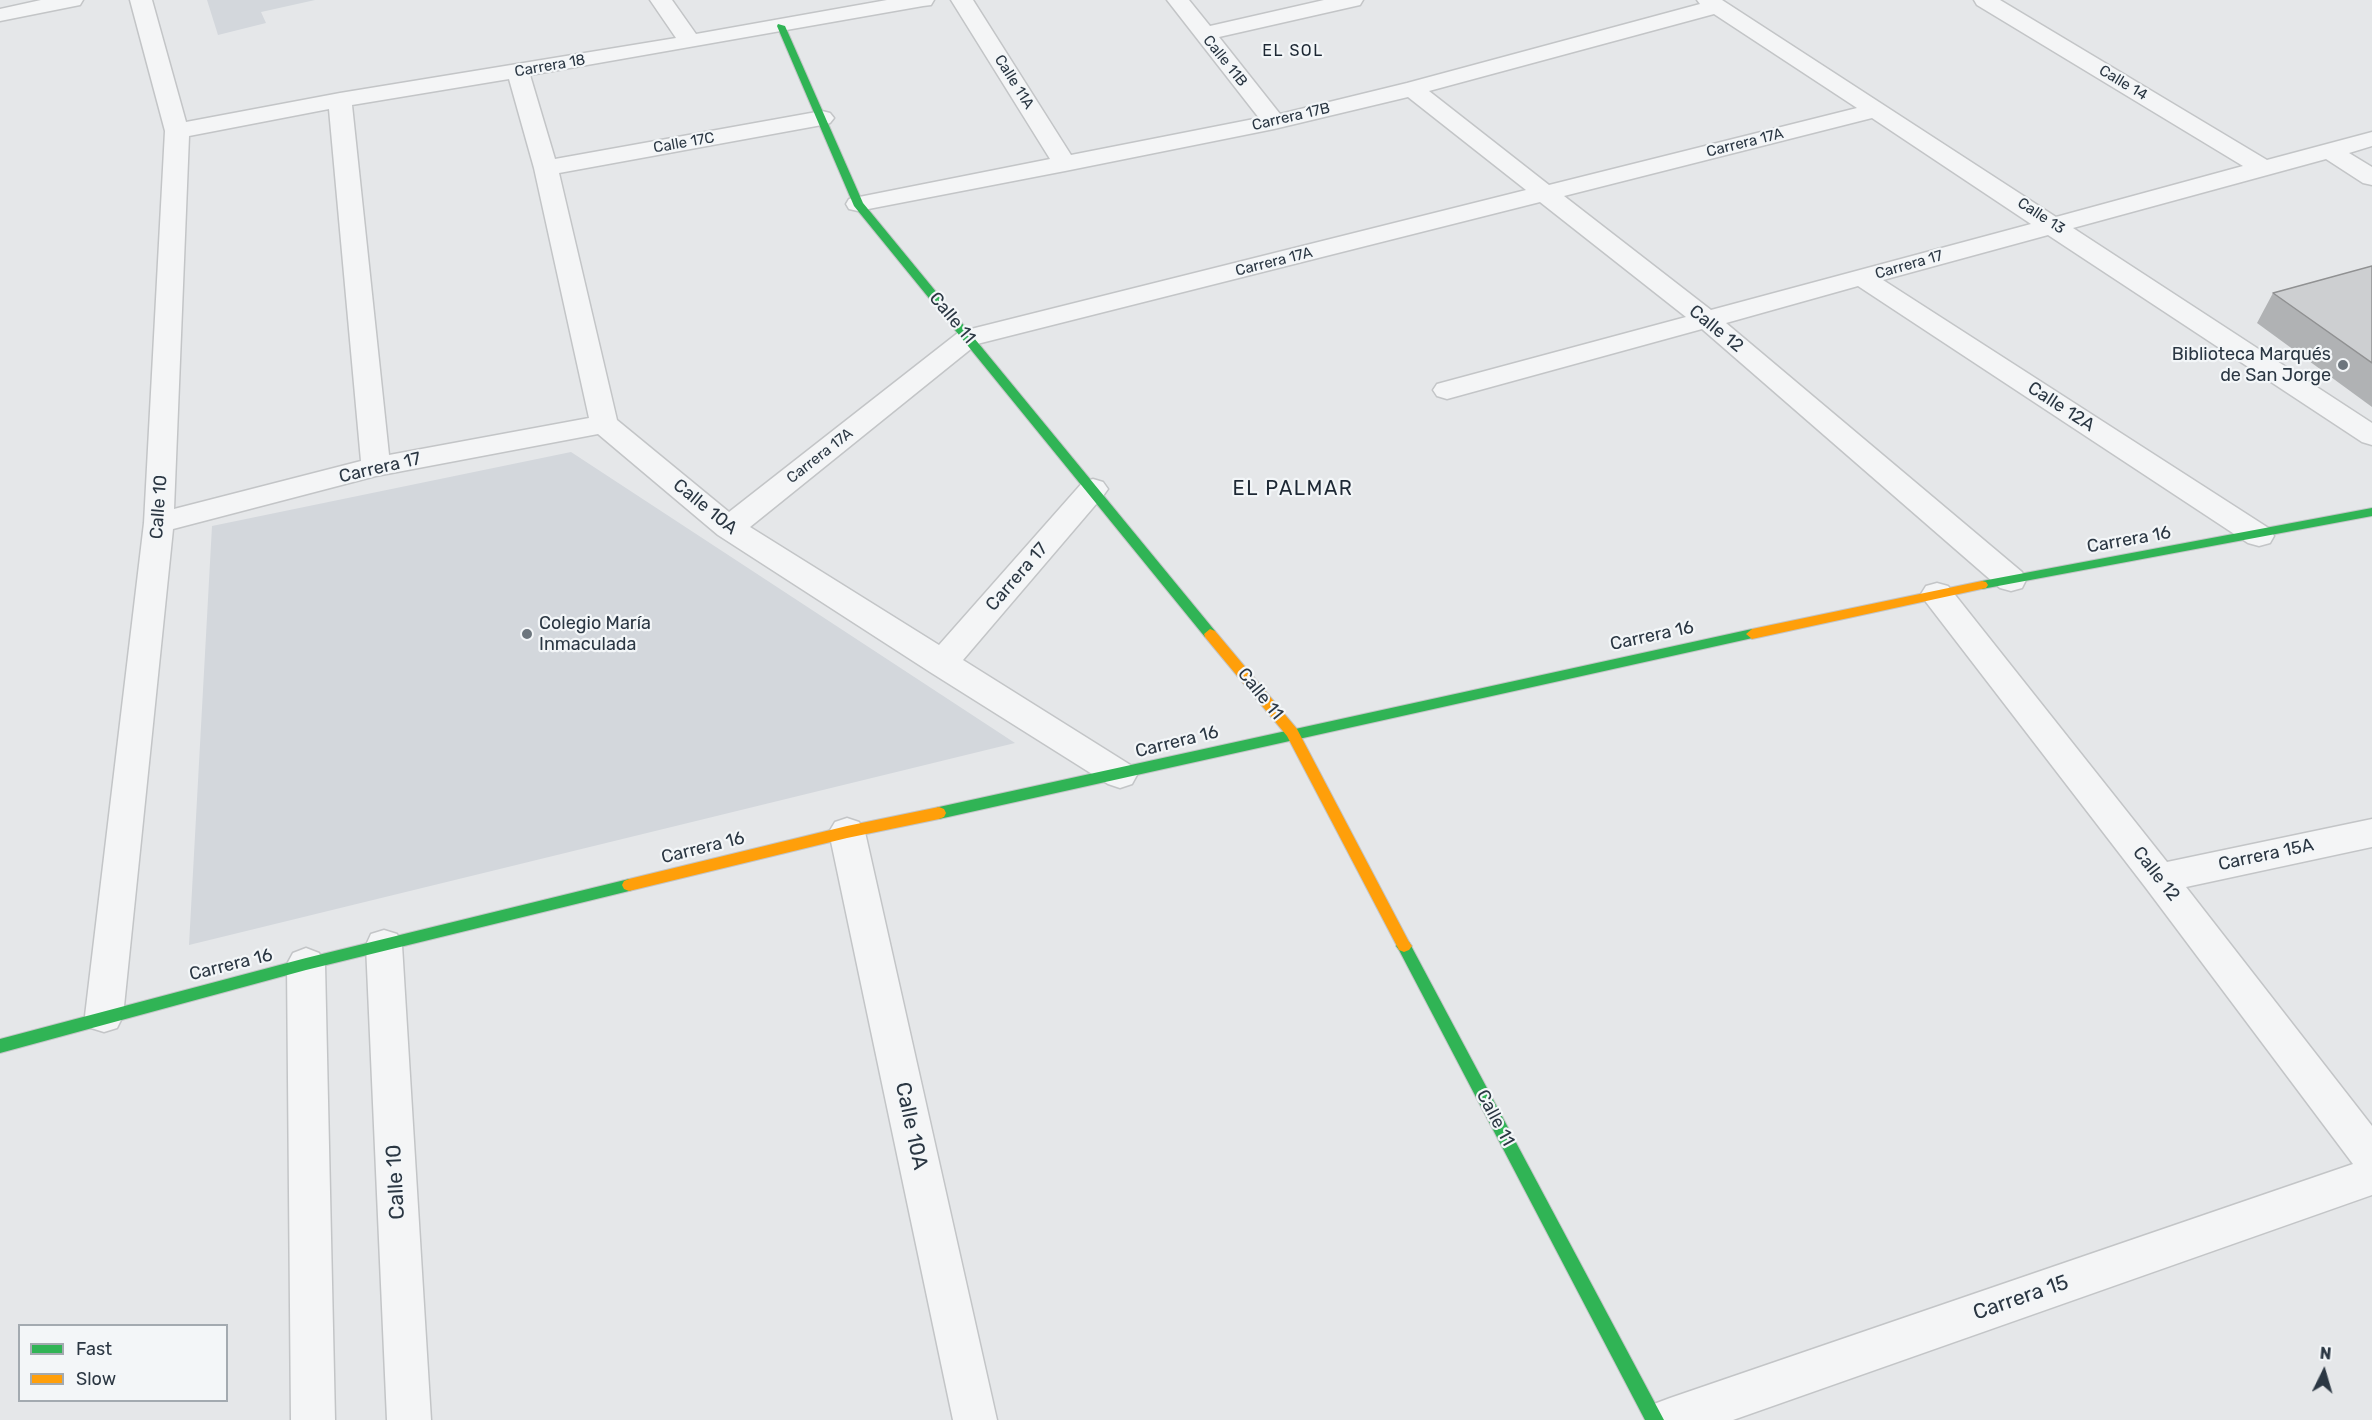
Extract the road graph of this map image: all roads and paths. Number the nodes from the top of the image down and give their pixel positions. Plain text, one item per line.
1 (72, 0) edge
2 (141, 0) edge
3 (661, 0) edge
4 (923, 0) edge
5 (963, 0) edge
6 (1178, 0) edge
7 (1352, 0) edge
8 (1985, 0) edge
9 (1713, 3) edge
10 (0, 15) edge
11 (781, 26) junction
12 (1203, 34) junction
13 (690, 42) junction
14 (518, 72) junction
15 (1412, 89) junction
16 (340, 100) junction
17 (1876, 110) junction
18 (822, 118) junction
19 (1274, 122) junction
20 (177, 131) junction
21 (2372, 139) edge
22 (2329, 150) junction
23 (1065, 164) junction
24 (2261, 167) junction
25 (546, 168) junction
26 (2372, 178) edge
27 (1544, 195) junction
28 (858, 204) junction
29 (2052, 224) junction
30 (1863, 278) junction
31 (1708, 321) junction
32 (968, 338) junction
33 (1447, 390) dead end
34 (604, 424) junction
35 (2372, 436) edge
36 (376, 467) junction
37 (1093, 489) junction
38 (2372, 512) edge
39 (159, 524) junction
40 (729, 528) junction
41 (2259, 536) junction
42 (2011, 580) junction
43 (1937, 594) junction
44 (941, 664) junction
45 (1292, 733) junction
46 (1120, 775) junction
47 (847, 832) junction
48 (2372, 833) edge
49 (2159, 878) junction
50 (384, 945) junction
51 (306, 964) junction
52 (104, 1016) junction
53 (0, 1046) edge
54 (2372, 1157) edge
55 (2372, 1176) edge
56 (313, 1420) edge
57 (409, 1420) edge
58 (975, 1420) edge
59 (1655, 1420) edge
60 (1670, 1420) edge

1 - 10 street
2 - 20 street, Calle 10
3 - 13 street
4 - 11 street, Carrera 18
5 - 23 street, Calle 11A
6 - 12 street, Calle 11B
7 - 12 street
8 - 24 street, Calle 14
9 - 15 street, Carrera 17B
9 - 17 street, Calle 13
11 - 13 street, Carrera 18
11 - 18 street, Calle 11
12 - 19 street, Calle 11B
13 - 14 street, Carrera 18
14 - 16 street, Carrera 18
14 - 25 street
15 - 19 street, Carrera 17B
15 - 27 street, Calle 12
16 - 20 street, Carrera 18
16 - 36 street
17 - 27 street, Carrera 17A
17 - 29 street, Calle 13
18 - 25 street, Calle 17C
18 - 28 street, Calle 11
19 - 23 street, Carrera 17B
20 - 39 street, Calle 10
21 - 22 street, Carrera 17
22 - 24 street, Carrera 17
22 - 26 street
23 - 28 street, Carrera 17B
24 - 29 street, Carrera 17
25 - 34 street
27 - 31 street, Calle 12
27 - 32 street, Carrera 17A
28 - 32 street, Calle 11
29 - 30 street, Carrera 17
29 - 35 street, Calle 13
30 - 31 street, Carrera 17
30 - 41 street, Calle 12A
31 - 33 street, Carrera 17
31 - 42 street, Calle 12
32 - 37 street, Calle 11
32 - 40 street, Carrera 17A
34 - 36 street, Carrera 17
34 - 40 street, Calle 10A
36 - 39 street, Carrera 17
37 - 44 street, Carrera 17
37 - 45 street, Calle 11
38 - 41 street, Carrera 16
39 - 52 street, Calle 10
40 - 44 street, Calle 10A
41 - 42 street, Carrera 16
42 - 43 street, Carrera 16
43 - 45 street, Carrera 16
43 - 49 street, Calle 12
44 - 46 street, Calle 10A
45 - 46 street, Carrera 16
45 - 59 street, Calle 11
46 - 47 street, Carrera 16
47 - 50 street, Carrera 16
47 - 58 street, Calle 10A
48 - 49 street, Carrera 15A
49 - 54 street, Calle 12
50 - 51 street, Carrera 16
50 - 57 street, Calle 10
51 - 52 street, Carrera 16
51 - 56 street
52 - 53 street, Carrera 16
55 - 60 street, Carrera 15

